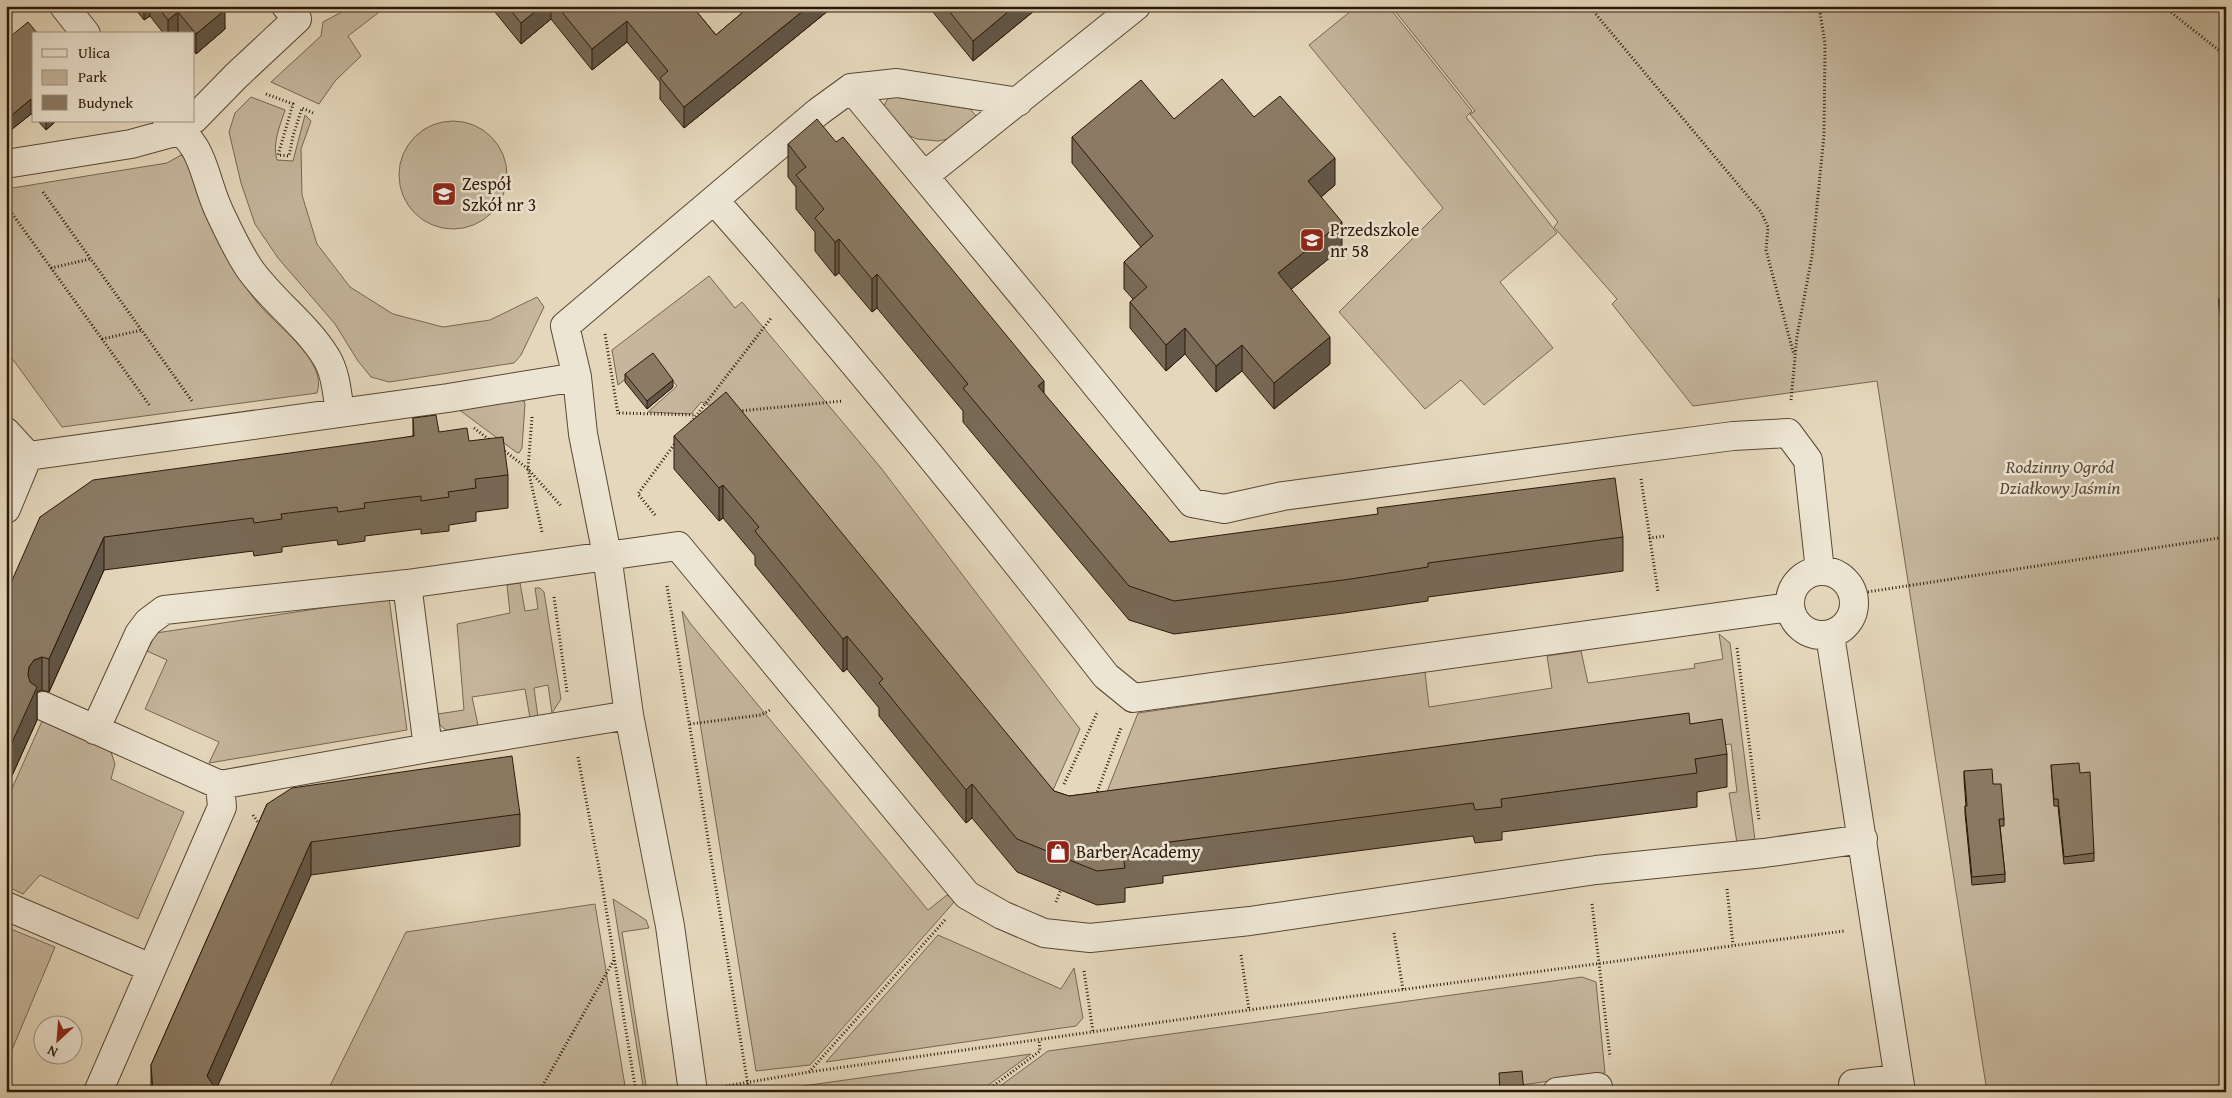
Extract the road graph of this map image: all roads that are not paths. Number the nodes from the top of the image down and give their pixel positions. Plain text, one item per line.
1 (64, 6) edge
2 (286, 6) edge
3 (1136, 6) edge
4 (84, 32) edge
5 (851, 88) junction
6 (1018, 102) junction
7 (195, 113) edge
8 (184, 123) edge
9 (14, 162) edge
10 (924, 176) junction
11 (714, 200) junction
12 (577, 377) junction
13 (340, 412) junction
14 (6, 432) edge
15 (28, 456) junction
16 (6, 509) edge
17 (607, 555) junction
18 (1820, 571) junction
19 (407, 584) junction
20 (1790, 607) junction
21 (1830, 635) junction
22 (43, 706) dead end
23 (629, 715) junction
24 (95, 730) junction
25 (428, 748) junction
26 (220, 785) junction
27 (1863, 839) junction
28 (6, 906) edge
29 (151, 968) junction
30 (1853, 1084) dead end
31 (1900, 1085) edge
32 (98, 1092) edge
33 (693, 1092) edge
34 (1557, 1092) edge
35 (1599, 1092) edge

1 - 4 street
2 - 7 street
3 - 6 street
5 - 6 street
5 - 10 street
5 - 11 street
6 - 10 street
8 - 9 street
8 - 13 street
10 - 18 street
11 - 12 street
11 - 20 street
12 - 13 street
12 - 17 street
13 - 15 street
14 - 15 street
15 - 16 street
17 - 19 street
17 - 23 street
17 - 27 street
18 - 20 street
18 - 21 street
19 - 24 street
19 - 25 street
20 - 21 street
21 - 27 street
22 - 24 street
23 - 25 street
23 - 33 street
24 - 26 street
25 - 26 street
26 - 29 street
27 - 31 street
28 - 29 street
29 - 32 street
30 - 31 street
34 - 35 street

